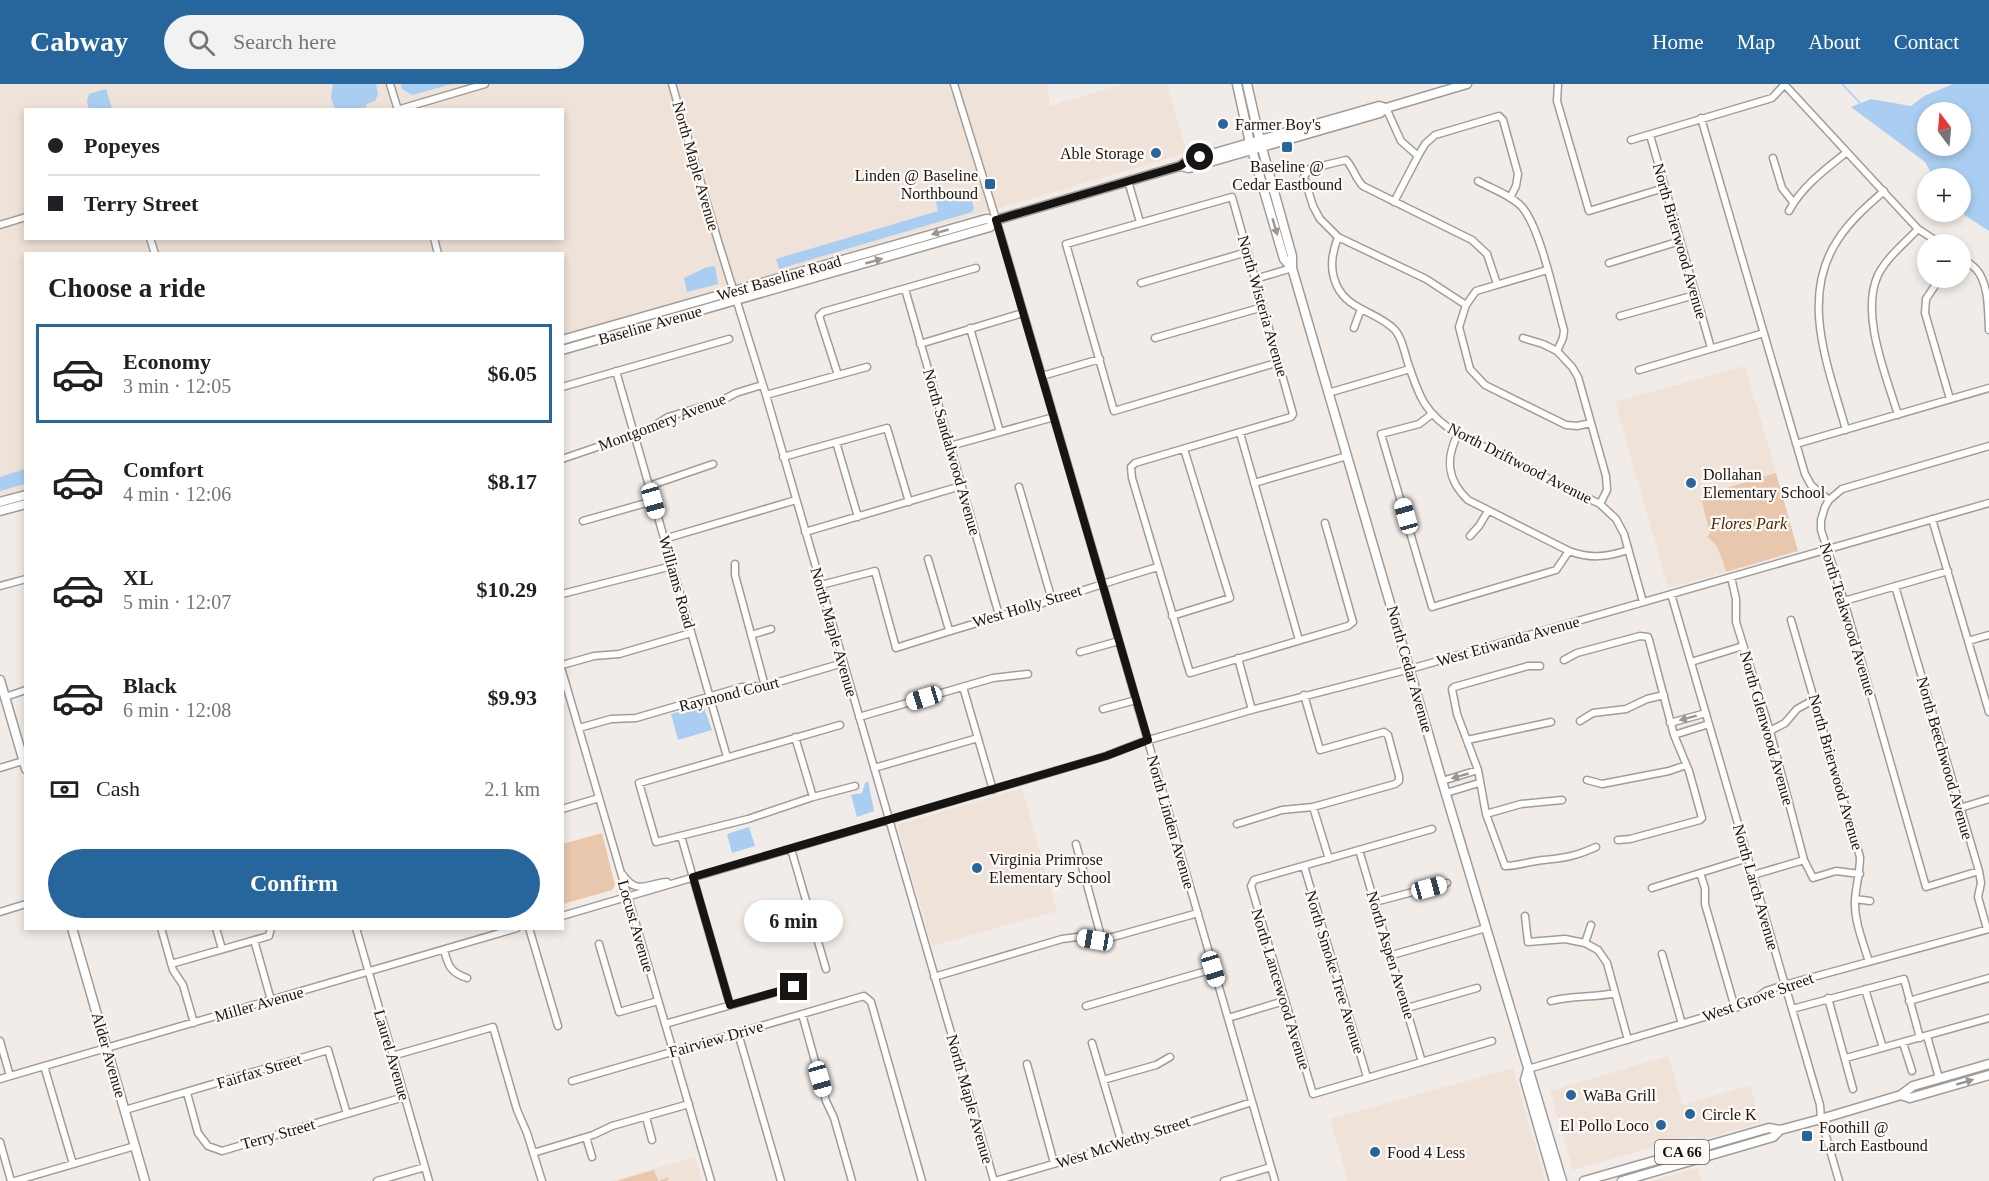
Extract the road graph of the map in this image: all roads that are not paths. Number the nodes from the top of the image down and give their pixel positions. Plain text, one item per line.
1 (390, 84) edge
2 (485, 84) edge
3 (672, 84) edge
4 (954, 84) edge
5 (1237, 84) edge
6 (1247, 84) edge
7 (1467, 84) edge
8 (1558, 84) edge
9 (1784, 85) edge
10 (1451, 86) edge
11 (397, 108) edge
12 (401, 108) edge
13 (1386, 108) junction
14 (1701, 118) junction
15 (1650, 135) junction
16 (1630, 140) dead end
17 (1261, 144) junction
18 (1251, 147) junction
19 (1847, 152) junction
20 (1418, 156) junction
21 (1773, 158) dead end
22 (1128, 181) junction
23 (1478, 181) dead end
24 (1665, 188) junction
25 (1884, 191) junction
26 (1510, 198) junction
27 (1394, 202) junction
28 (1793, 202) junction
29 (1789, 211) dead end
30 (24, 218) edge
31 (996, 220) junction
32 (1140, 222) junction
33 (0, 225) edge
34 (1918, 229) junction
35 (1926, 234) edge
36 (1338, 237) junction
37 (1680, 241) junction
38 (1247, 252) junction
39 (1609, 262) dead end
40 (1971, 265) edge
41 (975, 268) dead end
42 (1292, 268) junction
43 (1547, 270) junction
44 (1255, 279) junction
45 (1141, 283) dead end
46 (1497, 284) junction
47 (1933, 288) edge
48 (905, 289) junction
49 (1695, 295) junction
50 (735, 296) junction
51 (1466, 305) junction
52 (1263, 307) junction
53 (1361, 309) junction
54 (1023, 313) junction
55 (1620, 316) dead end
56 (970, 328) junction
57 (1354, 328) dead end
58 (1989, 330) edge
59 (1764, 333) junction
60 (1155, 338) dead end
61 (1523, 338) dead end
62 (564, 339) edge
63 (729, 339) dead end
64 (920, 344) junction
65 (1711, 348) junction
66 (564, 349) edge
67 (1557, 351) junction
68 (1100, 359) junction
69 (1279, 362) junction
70 (867, 367) dead end
71 (1410, 369) junction
72 (1639, 370) dead end
73 (616, 372) junction
74 (838, 375) junction
75 (1042, 375) junction
76 (762, 385) junction
77 (564, 386) edge
78 (1989, 388) edge
79 (1328, 393) junction
80 (766, 395) junction
81 (1950, 399) junction
82 (1431, 414) junction
83 (1898, 415) junction
84 (1054, 417) junction
85 (1591, 423) junction
86 (1846, 430) junction
87 (1000, 432) junction
88 (1239, 433) junction
89 (633, 434) junction
90 (1458, 434) junction
91 (836, 442) junction
92 (1796, 444) junction
93 (950, 446) junction
94 (1989, 446) edge
95 (1184, 449) junction
96 (1347, 456) junction
97 (783, 457) junction
98 (564, 458) edge
99 (713, 464) dead end
100 (1254, 483) junction
101 (649, 486) junction
102 (961, 486) junction
103 (1019, 487) dead end
104 (24, 496) edge
105 (796, 500) junction
106 (1829, 500) junction
107 (653, 501) junction
108 (0, 502) edge
109 (909, 502) junction
110 (1989, 502) edge
111 (1600, 504) junction
112 (24, 505) edge
113 (0, 511) edge
114 (1488, 511) junction
115 (858, 518) junction
116 (1932, 519) junction
117 (583, 521) dead end
118 (1325, 523) dead end
119 (805, 532) junction
120 (1470, 536) dead end
121 (664, 539) junction
122 (1827, 549) junction
123 (1628, 550) junction
124 (1569, 551) junction
125 (928, 559) dead end
126 (735, 564) dead end
127 (672, 566) junction
128 (1158, 567) junction
129 (1948, 571) junction
130 (1731, 576) junction
131 (24, 580) edge
132 (1102, 582) junction
133 (820, 585) junction
134 (0, 586) edge
135 (1895, 586) junction
136 (564, 593) edge
137 (1671, 594) junction
138 (1052, 600) junction
139 (1845, 601) junction
140 (1643, 602) junction
141 (999, 615) junction
142 (1172, 616) junction
143 (1791, 620) dead end
144 (771, 629) dead end
145 (949, 630) junction
146 (692, 633) junction
147 (751, 634) junction
148 (1989, 635) edge
149 (1299, 640) junction
150 (1119, 641) junction
151 (1968, 641) junction
152 (1743, 646) junction
153 (1080, 652) dead end
154 (1238, 658) junction
155 (1564, 660) dead end
156 (1691, 662) junction
157 (843, 663) junction
158 (564, 664) edge
159 (1540, 666) dead end
160 (1410, 669) junction
161 (1028, 674) dead end
162 (564, 678) edge
163 (0, 680) edge
164 (765, 686) junction
165 (963, 687) junction
166 (24, 691) edge
167 (1304, 695) junction
168 (1664, 695) junction
169 (4, 696) junction
170 (710, 696) junction
171 (1815, 699) junction
172 (1136, 700) junction
173 (1103, 709) dead end
174 (1252, 710) junction
175 (1989, 712) edge
176 (1706, 713) junction
177 (859, 717) junction
178 (1580, 721) dead end
179 (1551, 722) dead end
180 (1670, 723) junction
181 (840, 724) dead end
182 (1709, 724) junction
183 (579, 728) junction
184 (1770, 731) junction
185 (1674, 735) junction
186 (795, 737) junction
187 (978, 738) junction
188 (1148, 740) junction
189 (1467, 740) junction
190 (727, 757) junction
191 (24, 765) edge
192 (1686, 765) junction
193 (0, 768) edge
194 (874, 768) junction
195 (1478, 770) junction
196 (1587, 780) dead end
197 (1442, 781) junction
198 (1479, 783) junction
199 (855, 786) dead end
200 (993, 790) junction
201 (1446, 793) junction
202 (813, 797) junction
203 (599, 798) junction
204 (1989, 799) edge
205 (1562, 800) dead end
206 (1313, 807) junction
207 (564, 808) edge
208 (1960, 808) junction
209 (1486, 814) junction
210 (889, 820) junction
211 (1237, 824) dead end
212 (1432, 829) dead end
213 (681, 836) junction
214 (1618, 840) dead end
215 (1076, 844) dead end
216 (1596, 847) dead end
217 (791, 849) junction
218 (1359, 850) junction
219 (1748, 858) junction
220 (1329, 859) junction
221 (1804, 860) junction
222 (1304, 866) junction
223 (1978, 871) junction
224 (620, 872) junction
225 (1700, 873) junction
226 (1860, 874) junction
227 (1752, 875) junction
228 (693, 877) junction
229 (680, 881) junction
230 (1447, 883) dead end
231 (1652, 888) dead end
232 (627, 897) junction
233 (1855, 899) junction
234 (1870, 901) dead end
235 (1376, 902) junction
236 (24, 905) edge
237 (0, 912) edge
238 (809, 912) junction
239 (1198, 913) junction
240 (564, 915) edge
241 (1526, 916) dead end
242 (1591, 925) dead end
243 (759, 927) dead end
244 (1486, 928) junction
245 (1988, 929) edge
246 (73, 930) edge
247 (162, 930) edge
248 (217, 930) edge
249 (357, 930) edge
250 (530, 930) edge
251 (497, 931) edge
252 (270, 932) edge
253 (254, 940) junction
254 (1102, 940) junction
255 (1585, 943) junction
256 (599, 944) dead end
257 (222, 949) junction
258 (444, 950) junction
259 (1662, 954) dead end
260 (1392, 955) junction
261 (1869, 962) junction
262 (171, 964) junction
263 (826, 969) dead end
264 (1213, 969) junction
265 (369, 972) junction
266 (934, 977) junction
267 (467, 978) dead end
268 (1989, 978) edge
269 (1784, 985) junction
270 (794, 987) dead end
271 (1477, 988) dead end
272 (1865, 989) junction
273 (1615, 993) junction
274 (1092, 994) dead end
275 (1828, 998) junction
276 (271, 1000) junction
277 (658, 1001) junction
278 (1284, 1001) junction
279 (1551, 1001) dead end
280 (1909, 1001) junction
281 (1095, 1003) junction
282 (730, 1005) junction
283 (1086, 1006) dead end
284 (1407, 1008) junction
285 (1735, 1008) junction
286 (1792, 1009) junction
287 (802, 1014) junction
288 (1228, 1018) junction
289 (1989, 1018) edge
290 (194, 1023) junction
291 (664, 1024) junction
292 (1682, 1024) junction
293 (558, 1026) dead end
294 (738, 1033) junction
295 (1923, 1037) junction
296 (1628, 1040) junction
297 (0, 1041) edge
298 (1492, 1041) dead end
299 (1904, 1042) junction
300 (1092, 1043) dead end
301 (107, 1048) junction
302 (1884, 1048) junction
303 (673, 1052) junction
304 (392, 1056) junction
305 (1170, 1057) dead end
306 (1846, 1058) junction
307 (1422, 1062) junction
308 (1027, 1064) dead end
309 (1989, 1064) edge
310 (44, 1066) junction
311 (1528, 1069) junction
312 (1912, 1071) dead end
313 (1989, 1075) edge
314 (10, 1076) junction
315 (1367, 1077) junction
316 (1939, 1078) junction
317 (0, 1079) edge
318 (1103, 1080) junction
319 (572, 1081) dead end
320 (1853, 1089) dead end
321 (187, 1093) junction
322 (1529, 1094) junction
323 (1901, 1095) junction
324 (404, 1097) junction
325 (1252, 1102) junction
326 (688, 1104) junction
327 (125, 1110) junction
328 (347, 1114) junction
329 (646, 1117) junction
330 (1543, 1117) junction
331 (1821, 1119) junction
332 (1760, 1130) junction
333 (1780, 1130) junction
334 (586, 1137) junction
335 (652, 1140) dead end
336 (0, 1142) edge
337 (1122, 1144) junction
338 (135, 1146) junction
339 (1690, 1150) junction
340 (533, 1153) junction
341 (1714, 1154) junction
342 (592, 1158) dead end
343 (1054, 1163) junction
344 (73, 1164) junction
345 (425, 1167) junction
346 (1271, 1167) junction
347 (1650, 1173) junction
348 (11, 1181) edge
349 (15, 1181) edge
350 (145, 1181) edge
351 (377, 1181) edge
352 (429, 1181) edge
353 (542, 1181) edge
354 (711, 1181) edge
355 (781, 1181) edge
356 (852, 1181) edge
357 (922, 1181) edge
358 (994, 1181) edge
359 (1224, 1181) edge
360 (1275, 1181) edge
361 (1554, 1181) edge
362 (1562, 1181) edge
363 (1584, 1181) edge
364 (1622, 1181) edge
365 (1839, 1181) edge

1 - 11 street
2 - 12 street
3 - 50 street, North Maple Avenue
4 - 31 street, North Linden Avenue
5 - 18 main road, North Cedar Avenue
6 - 17 main road, North Cedar Avenue
7 - 10 main road, West Baseline Road
8 - 24 street
9 - 14 street
9 - 19 street
10 - 13 main road, West Baseline Road
13 - 17 main road, West Baseline Road
13 - 20 street
14 - 15 street
14 - 59 street
15 - 16 street
15 - 24 street, North Brierwood Avenue
17 - 18 main road, West Baseline Road
17 - 42 main road, North Cedar Avenue
18 - 22 main road, West Baseline Road
18 -> 42 main road, North Cedar Avenue
19 - 25 street
19 - 28 street
20 - 26 street
20 - 27 street
21 - 28 street
22 - 31 main road, West Baseline Road
22 - 32 street
23 - 26 street
24 - 37 street, North Brierwood Avenue
25 - 34 street
25 - 86 street
26 - 43 street
27 - 36 street
27 - 46 street
28 - 29 street
30 - 33 street
31 - 50 main road, West Baseline Road
31 - 54 street, North Linden Avenue
32 - 38 street, North Wisteria Avenue
32 - 68 street
34 - 35 street
34 - 83 street
36 - 51 street
36 - 53 street, North Driftwood Avenue
37 - 39 street
37 - 49 street, North Brierwood Avenue
38 - 44 street, North Wisteria Avenue
38 - 45 street
40 - 58 street
41 - 48 street
42 - 44 street
42 - 79 main road, North Cedar Avenue
43 - 46 street
43 - 67 street
44 - 52 street, North Wisteria Avenue
46 - 51 street
47 - 81 street
48 - 64 street, North Sandalwood Avenue
48 - 74 street
49 - 55 street
49 - 65 street, North Brierwood Avenue
50 - 62 main road, West Baseline Road
50 - 66 main road, Baseline Avenue
50 - 76 street, North Maple Avenue
51 - 85 street
52 - 60 street
52 - 69 street, North Wisteria Avenue
53 - 57 street
53 - 71 street, North Driftwood Avenue
54 - 56 street
54 - 75 street, North Linden Avenue
56 - 64 street
56 - 87 street
59 - 65 street
59 - 92 street
61 - 67 street
63 - 73 street
64 - 93 street, North Sandalwood Avenue
65 - 72 street
67 - 85 street
68 - 69 street
68 - 75 street
69 - 88 street, North Wisteria Avenue
70 - 74 street
71 - 79 street
71 - 82 street, North Driftwood Avenue
73 - 77 street
73 - 89 street, Williams Road
74 - 80 street
75 - 84 street, North Linden Avenue
76 - 80 street, North Maple Avenue
76 - 89 street, Montgomery Avenue
78 - 81 street
79 - 96 main road, North Cedar Avenue
80 - 97 street, North Maple Avenue
81 - 83 street
82 - 90 street, North Driftwood Avenue
82 - 124 street
83 - 86 street
84 - 87 street
84 - 132 street, North Linden Avenue
85 - 111 street
86 - 92 street
87 - 93 street
88 - 95 street
88 - 100 street
89 - 98 street, Montgomery Avenue
89 - 101 street, Williams Road
90 - 111 street, North Driftwood Avenue
90 - 114 street
91 - 97 street
91 - 109 street
91 - 115 street
92 - 106 street
93 - 102 street, North Sandalwood Avenue
94 - 106 street
95 - 128 street
95 - 142 street
96 - 100 street
96 - 160 main road, North Cedar Avenue
97 - 105 street, North Maple Avenue
99 - 101 street
100 - 149 street
101 - 107 street, Williams Road
102 - 109 street
102 - 141 street, North Sandalwood Avenue
103 - 138 street
104 - 108 main road
105 - 119 street, North Maple Avenue
105 - 121 street
106 - 122 street, North Teakwood Avenue
107 - 117 street
107 - 121 street, Williams Road
109 - 115 street
110 - 116 street, West Etiwanda Avenue
111 - 123 street
112 - 113 main road
114 - 120 street
114 - 124 street
115 - 119 street
116 - 122 street, West Etiwanda Avenue
116 - 129 street
118 - 149 street
119 - 133 street, North Maple Avenue
121 - 127 street, Williams Road
122 - 130 street, West Etiwanda Avenue
122 - 139 street, North Teakwood Avenue
123 - 124 street
123 - 140 street
125 - 145 street
126 - 147 street
127 - 136 street
127 - 146 street, Williams Road
128 - 132 street, West Holly Street
128 - 142 street
129 - 135 street
129 - 151 street
130 - 137 street, West Etiwanda Avenue
130 - 152 street, North Glenwood Avenue
131 - 134 street
132 - 138 street, West Holly Street
132 - 150 street, North Linden Avenue
133 - 145 street, West Holly Street
133 - 157 street, North Maple Avenue
135 - 139 street
135 - 208 street, North Beechwood Avenue
137 - 140 street, West Etiwanda Avenue
137 - 156 street, North Larch Avenue
138 - 141 street, West Holly Street
139 - 223 street, North Teakwood Avenue
140 - 160 street, West Etiwanda Avenue
141 - 145 street, West Holly Street
142 - 154 street
143 - 171 street, North Brierwood Avenue
144 - 147 street
146 - 158 street
146 - 170 street, Williams Road
147 - 164 street
148 - 151 street
149 - 154 street
150 - 153 street
150 - 172 street, North Linden Avenue
151 - 175 street
152 - 156 street
152 - 184 street, North Glenwood Avenue
154 - 174 street
155 - 168 street
156 - 176 street, North Larch Avenue
157 - 164 street, Raymond Court
157 - 177 street, North Maple Avenue
159 - 189 street
160 - 167 street, West Etiwanda Avenue
160 - 197 main road, North Cedar Avenue
161 - 165 street
162 - 183 street, Locust Avenue
163 - 169 main road
164 - 170 street, Raymond Court
165 - 177 street
165 - 187 street
166 - 169 street
167 - 174 street, West Etiwanda Avenue
167 - 206 street
168 - 178 street
168 - 180 street
169 - 191 main road
170 - 183 street, Raymond Court
170 - 190 street, Williams Road
171 - 184 street
171 - 226 street, North Brierwood Avenue
172 - 173 street
172 - 188 street, North Linden Avenue
174 - 188 street, West Etiwanda Avenue
176 -> 180 street
176 - 182 street, North Larch Avenue
177 - 194 street, North Maple Avenue
179 - 189 street
180 - 185 street
181 - 186 street
182 - 185 street
182 - 219 street, North Larch Avenue
183 - 203 street, Locust Avenue
184 - 221 street, North Glenwood Avenue
185 - 192 street
186 - 190 street
186 - 202 street
187 - 194 street
187 - 200 street
188 - 200 street, West Etiwanda Avenue
188 - 239 street, North Linden Avenue
189 - 195 street
190 - 213 street
191 - 193 street
192 - 196 street
192 - 214 street
194 - 210 street, North Maple Avenue
195 -> 197 street
195 - 198 street
197 - 201 main road, North Cedar Avenue
198 - 201 street
198 - 209 street
199 - 202 street
200 - 210 street, West Etiwanda Avenue
201 - 244 main road, North Cedar Avenue
202 - 213 street
203 - 207 street
203 - 224 street, Locust Avenue
204 - 208 street
205 - 209 street
206 - 211 street
206 - 220 street
208 - 223 street, North Beechwood Avenue
209 - 216 street
210 - 217 street
210 - 266 street, North Maple Avenue
212 - 218 street
213 - 228 street
215 - 254 street
217 - 228 street
217 - 238 street
218 - 220 street
218 - 235 street, North Aspen Avenue
219 - 225 street
219 - 227 street, North Larch Avenue
220 - 222 street
221 - 226 street, North Glenwood Avenue
221 - 227 street
222 - 278 street, North Lancewood Avenue
222 - 315 street, North Smoke Tree Avenue
223 - 245 street, North Beechwood Avenue
224 - 229 street
224 - 232 street, Locust Avenue
225 - 231 street
225 - 285 street
226 - 233 street, North Brierwood Avenue
227 - 269 street, North Larch Avenue
228 - 229 street
228 - 282 street
229 - 232 street
230 - 235 street
232 - 240 street
232 - 277 street, Locust Avenue
233 - 234 street
233 - 261 street, North Brierwood Avenue
235 - 260 street, North Aspen Avenue
236 - 237 street
238 - 243 street
238 - 263 street
239 - 254 street
239 - 264 street, North Linden Avenue
241 - 255 street
242 - 255 street
244 - 260 street
244 - 311 main road, North Cedar Avenue
245 - 261 street, West Grove Street
246 - 301 main road, Alder Avenue
247 - 262 street
248 - 257 street
249 - 265 street, Laurel Avenue
250 - 293 street
251 - 258 street, Miller Avenue
252 - 253 street
253 - 257 street
253 - 276 street
254 - 266 street
255 - 273 street
256 - 277 street
257 - 262 street
258 - 265 street, Miller Avenue
258 - 267 street
259 - 292 street
260 - 284 street, North Aspen Avenue
261 - 269 street, West Grove Street
262 - 290 street
264 - 281 street
264 - 288 street, North Linden Avenue
265 - 276 street, Miller Avenue
265 - 304 street, Laurel Avenue
266 - 358 street, North Maple Avenue
268 - 280 street
269 - 285 street, West Grove Street
269 - 286 street, North Larch Avenue
270 - 282 street
271 - 284 street
272 - 275 street
272 - 280 street
272 - 302 street
273 - 279 street
273 - 296 street
274 - 281 street
275 - 286 street
275 - 306 street
276 - 290 street, Miller Avenue
277 - 291 street, Locust Avenue
278 - 288 street
278 - 315 street, North Lancewood Avenue
280 - 295 street
281 - 283 street
282 - 291 street
284 - 307 street, North Aspen Avenue
285 - 292 street, West Grove Street
286 - 331 street, North Larch Avenue
287 - 294 street, Fairview Drive
287 - 356 street
287 - 357 street, Fairview Drive
288 - 325 street, North Linden Avenue
289 - 295 street
290 - 301 street, Miller Avenue
291 - 303 street, Locust Avenue
292 - 296 street, West Grove Street
294 - 303 street, Fairview Drive
294 - 355 street
295 - 299 street
295 - 316 street
296 - 311 street, West Grove Street
297 - 314 street
298 - 307 street
299 - 302 street
299 - 312 street
300 - 318 street
301 - 310 street, Miller Avenue
301 - 327 main road, Alder Avenue
302 - 306 street
303 - 319 street, Fairview Drive
303 - 326 street, Locust Avenue
304 - 324 street, Laurel Avenue
304 - 340 street
305 - 318 street
306 - 320 street
307 - 315 street
308 - 343 street
309 - 316 main road
310 - 314 street, Miller Avenue
310 - 344 street
311 - 322 main road, North Cedar Avenue
311 - 330 main road, North Cedar Avenue
323 -> 313 main road
314 - 317 street, Miller Avenue
316 - 323 main road
318 - 337 street
321 - 327 street, Fairfax Street
321 - 328 street, Terry Street
321 - 328 street, Fairfax Street
322 - 330 main road
322 - 361 main road, North Cedar Avenue
323 - 331 main road
324 - 328 street, Terry Street
324 - 345 street, Laurel Avenue
325 - 337 street, West McWethy Street
325 - 346 street, North Linden Avenue
326 - 329 street
326 - 354 street, Locust Avenue
327 - 338 main road, Alder Avenue
329 - 334 street
329 - 335 street
330 - 362 main road, North Cedar Avenue
331 - 333 main road
331 - 365 street, North Larch Avenue
332 - 333 main road, CA 66
332 - 339 main road, CA 66
332 - 341 main road
333 - 341 main road
334 - 340 street
334 - 342 street
336 - 348 street
337 - 343 street, West McWethy Street
338 - 344 street
338 - 350 main road, Alder Avenue
339 - 347 main road
339 - 363 main road, CA 66
340 - 353 street
341 - 347 main road
343 - 358 street, West McWethy Street
344 - 349 street
345 - 351 street
345 - 352 street, Laurel Avenue
346 - 359 street
346 - 360 street, North Linden Avenue
347 - 364 main road

